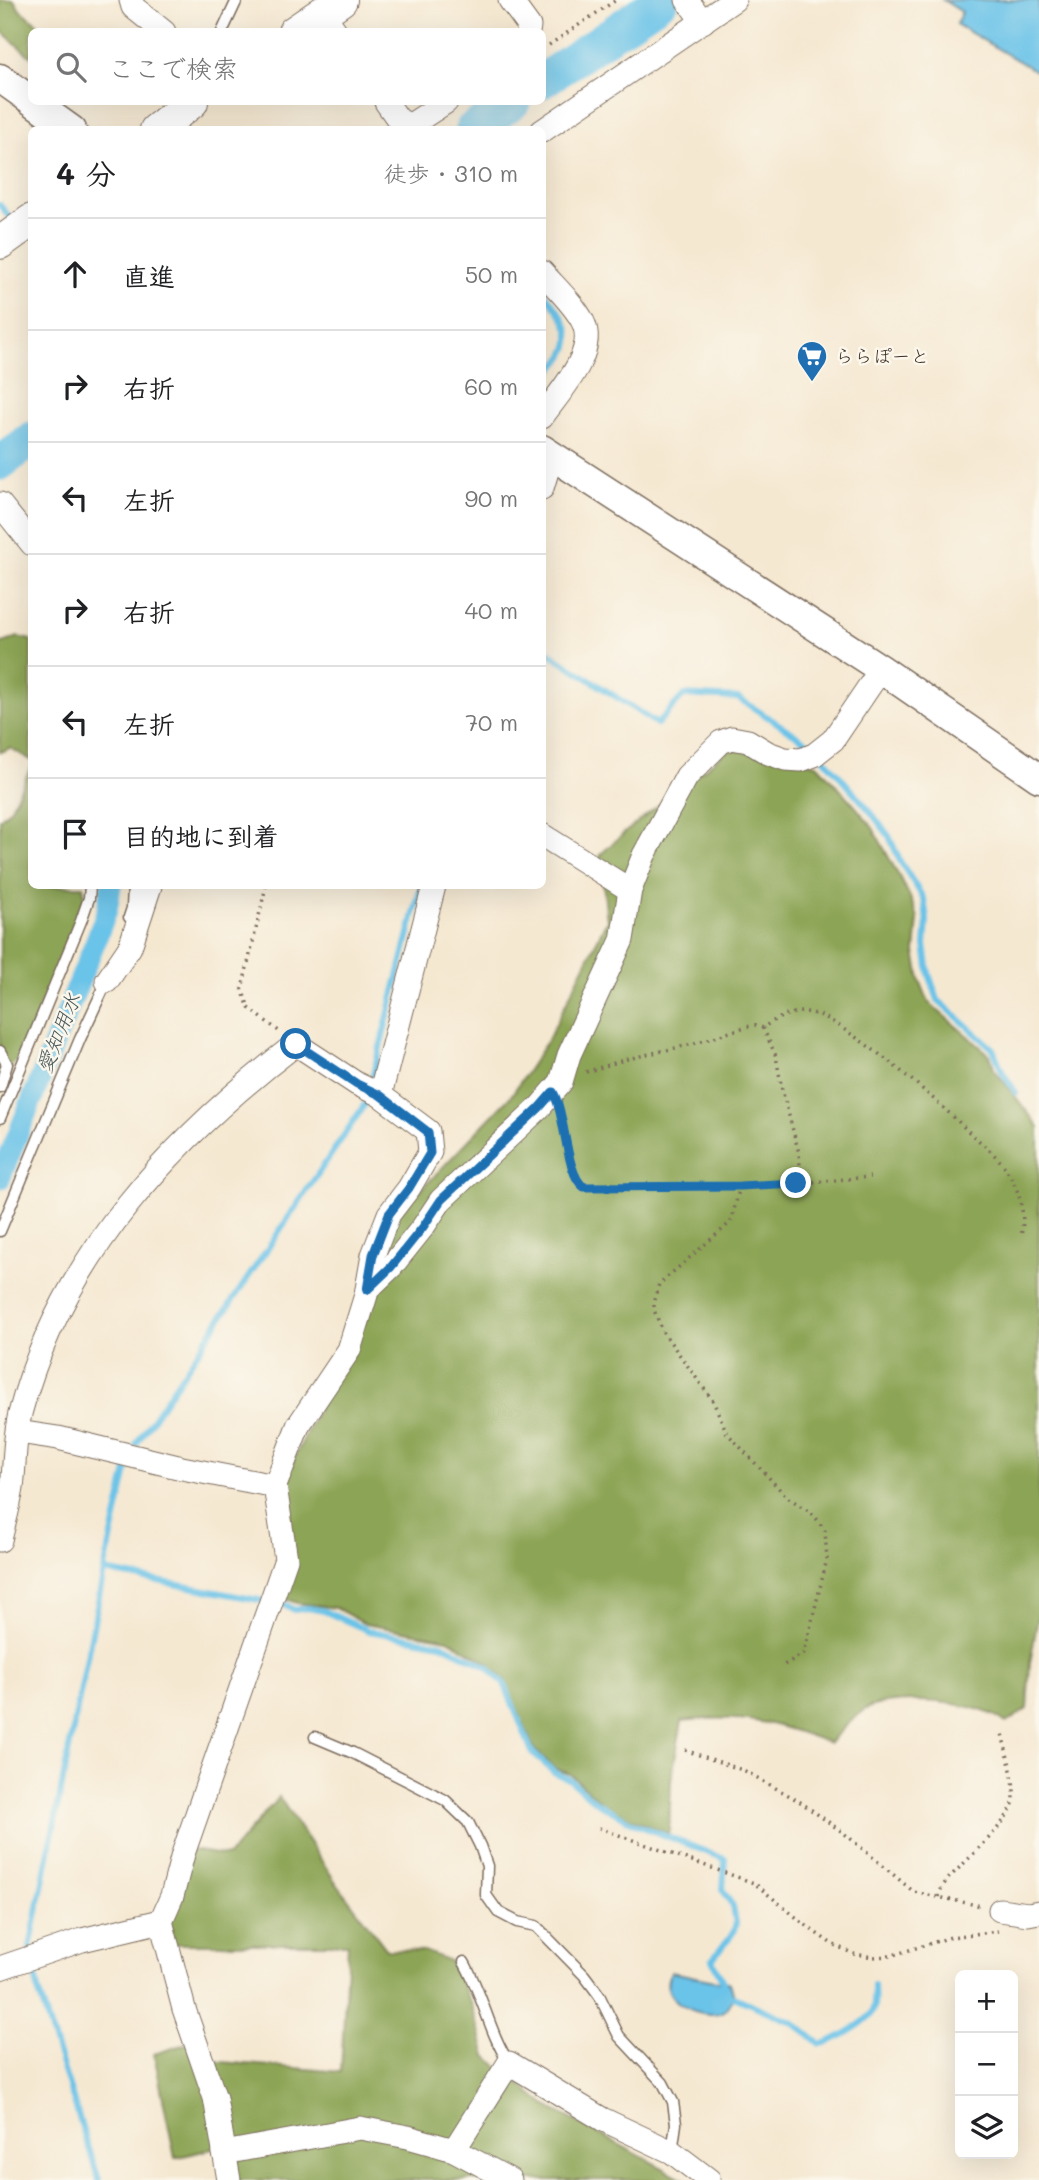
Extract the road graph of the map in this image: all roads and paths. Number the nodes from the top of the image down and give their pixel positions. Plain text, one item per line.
1 (131, 0) edge
2 (237, 0) edge
3 (510, 0) edge
4 (616, 0) edge
5 (734, 0) edge
6 (694, 10) edge
7 (333, 15) edge
8 (159, 28) edge
9 (224, 28) edge
10 (303, 28) edge
11 (529, 28) edge
12 (549, 46) dead end
13 (0, 78) edge
14 (28, 98) edge
15 (38, 105) edge
16 (188, 105) edge
17 (388, 105) edge
18 (441, 105) edge
19 (66, 126) edge
20 (161, 126) edge
21 (409, 126) edge
22 (409, 126) edge
23 (546, 128) edge
24 (546, 277) edge
25 (546, 411) edge
26 (547, 452) edge
27 (0, 504) edge
28 (28, 539) edge
29 (881, 668) junction
30 (1039, 778) edge
31 (546, 838) edge
32 (90, 889) edge
33 (133, 889) edge
34 (149, 889) edge
35 (265, 889) edge
36 (433, 889) edge
37 (630, 890) junction
38 (107, 981) junction
39 (763, 1028) junction
40 (296, 1044) junction
41 (0, 1051) edge
42 (558, 1083) junction
43 (0, 1087) edge
44 (380, 1095) junction
45 (0, 1118) edge
46 (870, 1177) dead end
47 (796, 1183) junction
48 (740, 1186) junction
49 (0, 1231) edge
50 (1021, 1235) dead end
51 (367, 1290) junction
52 (18, 1432) junction
53 (275, 1486) junction
54 (0, 1540) edge
55 (784, 1665) dead end
56 (1002, 1732) dead end
57 (315, 1737) dead end
58 (685, 1750) dead end
59 (599, 1828) dead end
60 (938, 1898) junction
61 (1000, 1910) joint
62 (1033, 1913) edge
63 (162, 1921) junction
64 (464, 1962) dead end
65 (0, 1968) edge
66 (509, 2063) junction
67 (454, 2150) junction
68 (672, 2152) junction
69 (224, 2153) junction
70 (229, 2180) edge
71 (510, 2180) edge
72 (709, 2180) edge

1 - 8 street
2 - 9 lane
3 - 11 street
4 - 12 path
5 - 6 street
6 - 23 street
7 - 10 main road
13 - 14 street
15 - 19 street
16 - 20 main road
17 - 22 street
18 - 21 street
24 - 25 street
26 - 29 street
27 - 28 street
29 - 30 street
29 - 37 street
31 - 37 street
32 - 45 lane
33 - 38 lane
34 - 38 street
35 - 40 path
36 - 44 street
37 - 42 street
38 - 49 lane
39 - 42 path
39 - 47 path
39 - 50 path
40 - 44 street
40 - 52 street
41 - 43 lane
42 - 48 path
42 - 51 street
44 - 51 street
46 - 47 path
47 - 48 path
48 - 55 path
51 - 53 street
52 - 53 street
52 - 54 street
53 - 63 street
56 - 60 path
57 - 68 lane
58 - 60 path
59 - 62 path
60 - 61 path
61 - 62 street
63 - 65 street
63 - 69 street
64 - 66 lane
66 - 67 street
66 - 68 street
67 - 69 street
67 - 71 street
68 - 72 street
69 - 70 street

